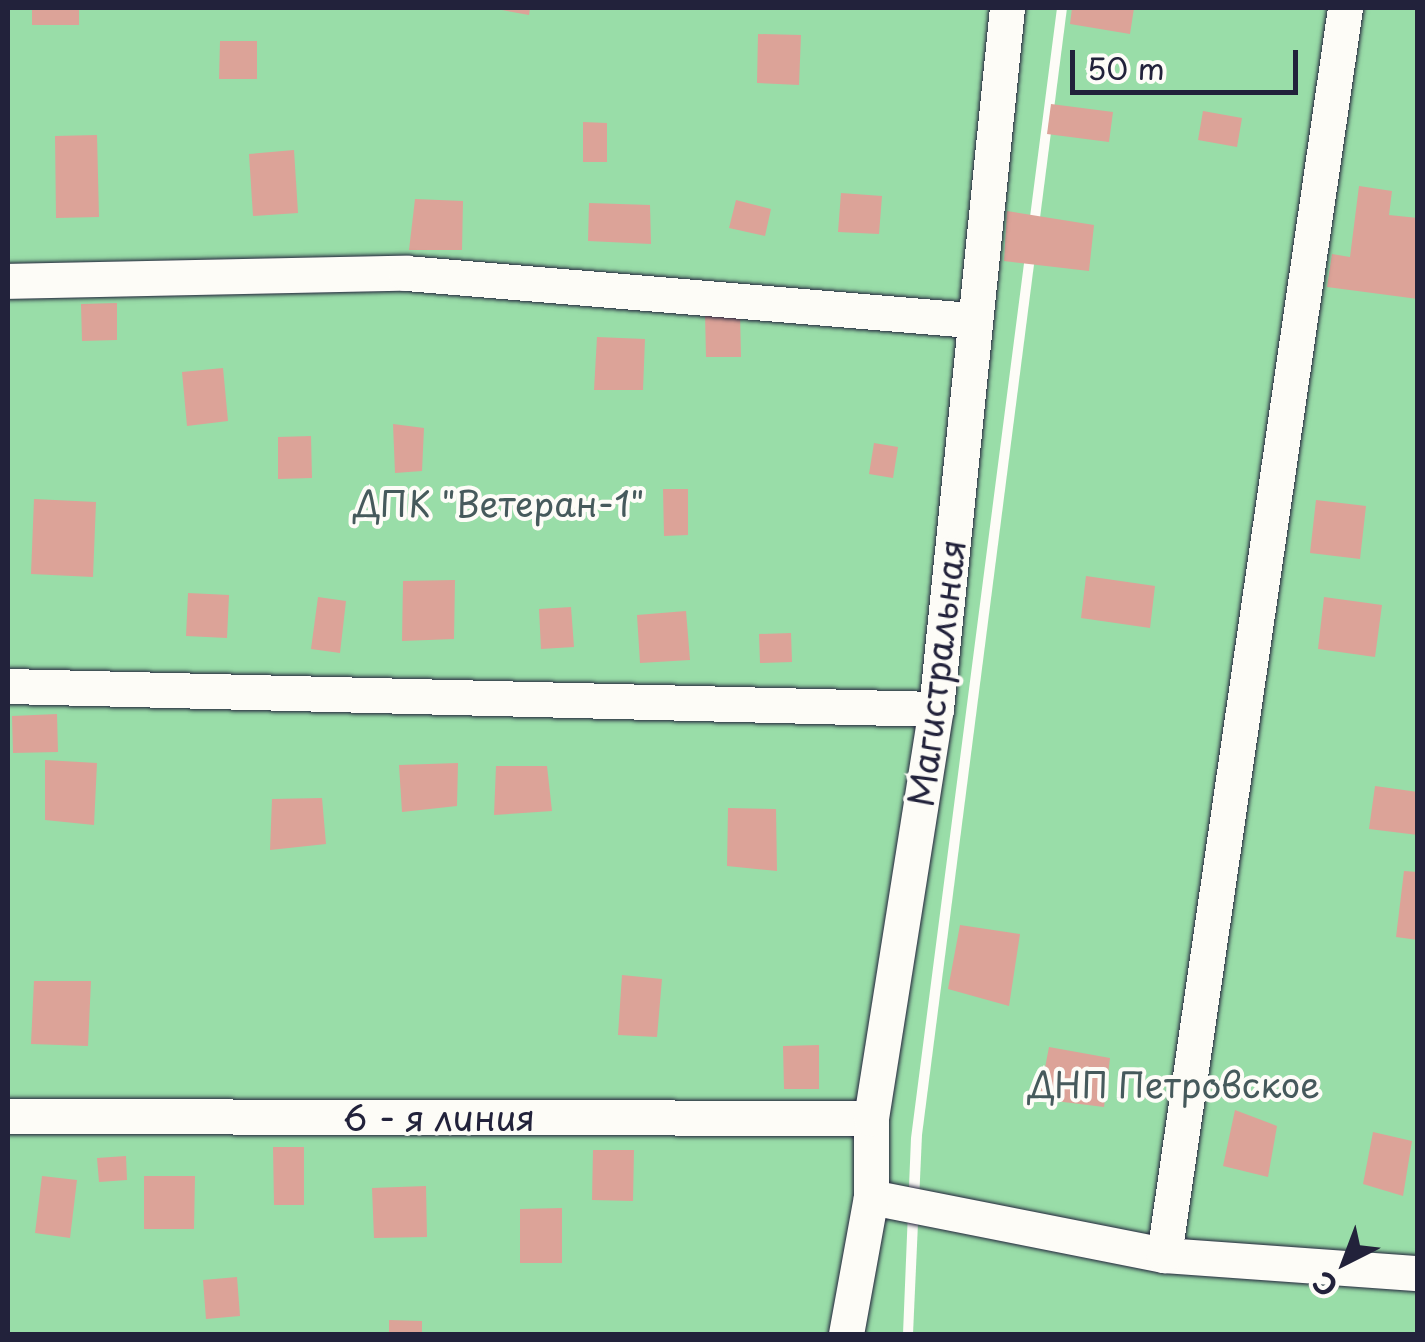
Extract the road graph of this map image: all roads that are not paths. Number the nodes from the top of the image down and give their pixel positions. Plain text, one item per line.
1 (1007, 8) edge
2 (1345, 8) edge
3 (8, 280) edge
4 (971, 320) junction
5 (8, 686) edge
6 (936, 709) junction
7 (8, 1116) edge
8 (870, 1118) junction
9 (871, 1197) junction
10 (1164, 1256) junction
11 (1418, 1273) edge
12 (846, 1334) edge

1 - 4 street, Магистральная
2 - 10 street
3 - 4 street
4 - 6 street, Магистральная
5 - 6 street
6 - 8 street, Магистральная
7 - 8 street, 6 - я линия
8 - 9 street, Магистральная
9 - 10 street
9 - 12 street, Магистральная
10 - 11 street

